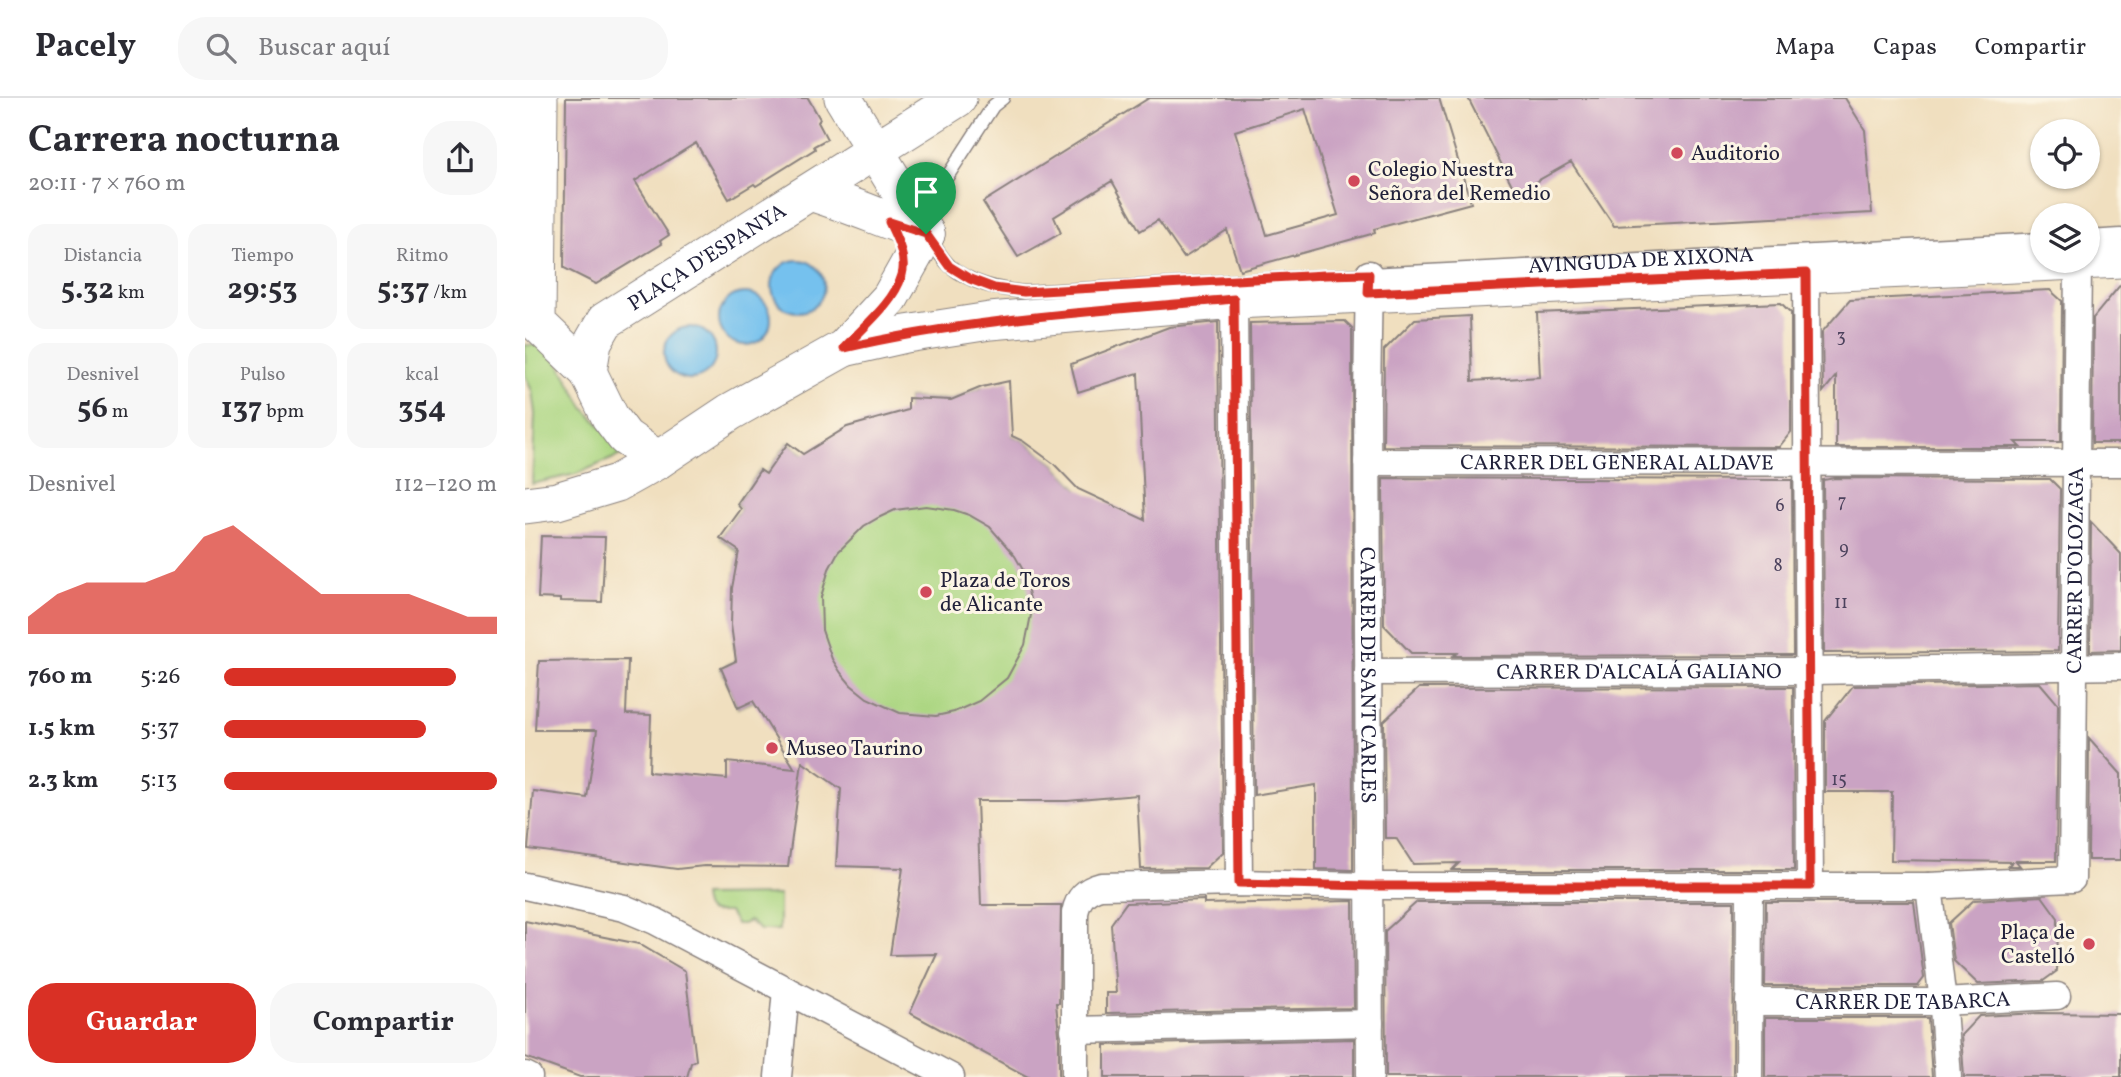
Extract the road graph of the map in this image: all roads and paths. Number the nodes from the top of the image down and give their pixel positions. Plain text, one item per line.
1 (539, 98) edge
2 (843, 98) edge
3 (958, 98) edge
4 (1003, 98) edge
5 (875, 151) junction
6 (810, 191) junction
7 (889, 222) junction
8 (926, 234) junction
9 (2121, 235) edge
10 (2030, 240) edge
11 (2100, 243) edge
12 (2100, 253) edge
13 (2030, 254) edge
14 (2121, 259) edge
15 (903, 273) junction
16 (1806, 273) junction
17 (2082, 273) edge
18 (1368, 284) junction
19 (1234, 299) junction
20 (605, 321) junction
21 (531, 323) edge
22 (844, 348) junction
23 (588, 372) junction
24 (658, 460) junction
25 (1367, 462) junction
26 (1809, 463) junction
27 (2076, 463) junction
28 (2121, 463) edge
29 (525, 505) edge
30 (2074, 665) junction
31 (2121, 666) edge
32 (1809, 671) junction
33 (1368, 672) junction
34 (1239, 883) junction
35 (525, 886) edge
36 (1369, 886) junction
37 (1750, 886) junction
38 (1810, 886) junction
39 (1929, 886) junction
40 (786, 989) junction
41 (2057, 996) dead end
42 (1749, 1002) junction
43 (1942, 1002) junction
44 (1370, 1023) junction
45 (1074, 1030) junction
46 (778, 1077) edge
47 (951, 1077) edge
48 (1075, 1077) edge
49 (1370, 1077) edge
50 (1749, 1077) edge
51 (1948, 1077) edge

1 - 21 main road
2 - 5 main road
3 - 5 main road, PLAÇA D'ESPANYA
4 - 8 lane
5 - 6 main road, PLAÇA D'ESPANYA
5 - 8 main road
6 - 7 main road, PLAÇA D'ESPANYA
6 - 20 main road, PLAÇA D'ESPANYA
7 - 8 main road, PLAÇA D'ESPANYA
7 - 15 main road
8 - 15 main road
8 - 18 lane, AVINGUDA DE XIXONA
9 - 11 lane, AVINGUDA DE XIXONA
10 - 18 lane, AVINGUDA DE XIXONA
12 - 14 main road, AVINGUDA DE XIXONA
13 - 16 main road, AVINGUDA DE XIXONA
15 - 22 main road
16 - 18 main road, AVINGUDA DE XIXONA
16 - 26 street
17 - 27 street, CARRER D'OLOZAGA
18 - 19 main road, AVINGUDA DE XIXONA
18 - 25 street, CARRER DE SANT CARLES
19 - 22 main road, AVINGUDA DE XIXONA
19 - 34 street
20 - 21 main road, PLAÇA D'ESPANYA
20 - 23 main road, PLAÇA D'ESPANYA
21 - 23 main road
22 - 24 main road
23 - 24 main road
24 - 29 main road
25 - 26 street, CARRER DEL GENERAL ALDAVE
25 - 33 street, CARRER DE SANT CARLES
26 - 27 street, CARRER DEL GENERAL ALDAVE
26 - 32 street
27 - 28 street, CARRER DEL GENERAL ALDAVE
27 - 30 street, CARRER D'OLOZAGA
30 - 31 street, CARRER D'ALCALÁ GALIANO
30 - 32 street, CARRER D'ALCALÁ GALIANO
30 - 39 street, CARRER D'OLOZAGA
32 - 33 street, CARRER D'ALCALÁ GALIANO
32 - 38 street
33 - 36 street, CARRER DE SANT CARLES
34 - 36 street
34 - 45 street
35 - 40 street
36 - 37 street
36 - 44 street, CARRER DE SANT CARLES
37 - 38 street
37 - 42 street
38 - 39 street
39 - 43 street
40 - 46 street
40 - 47 street
41 - 43 street, CARRER DE TABARCA
42 - 43 street, CARRER DE TABARCA
42 - 50 street
43 - 51 street
44 - 45 street
44 - 49 street, CARRER DE SANT CARLES
45 - 48 street

